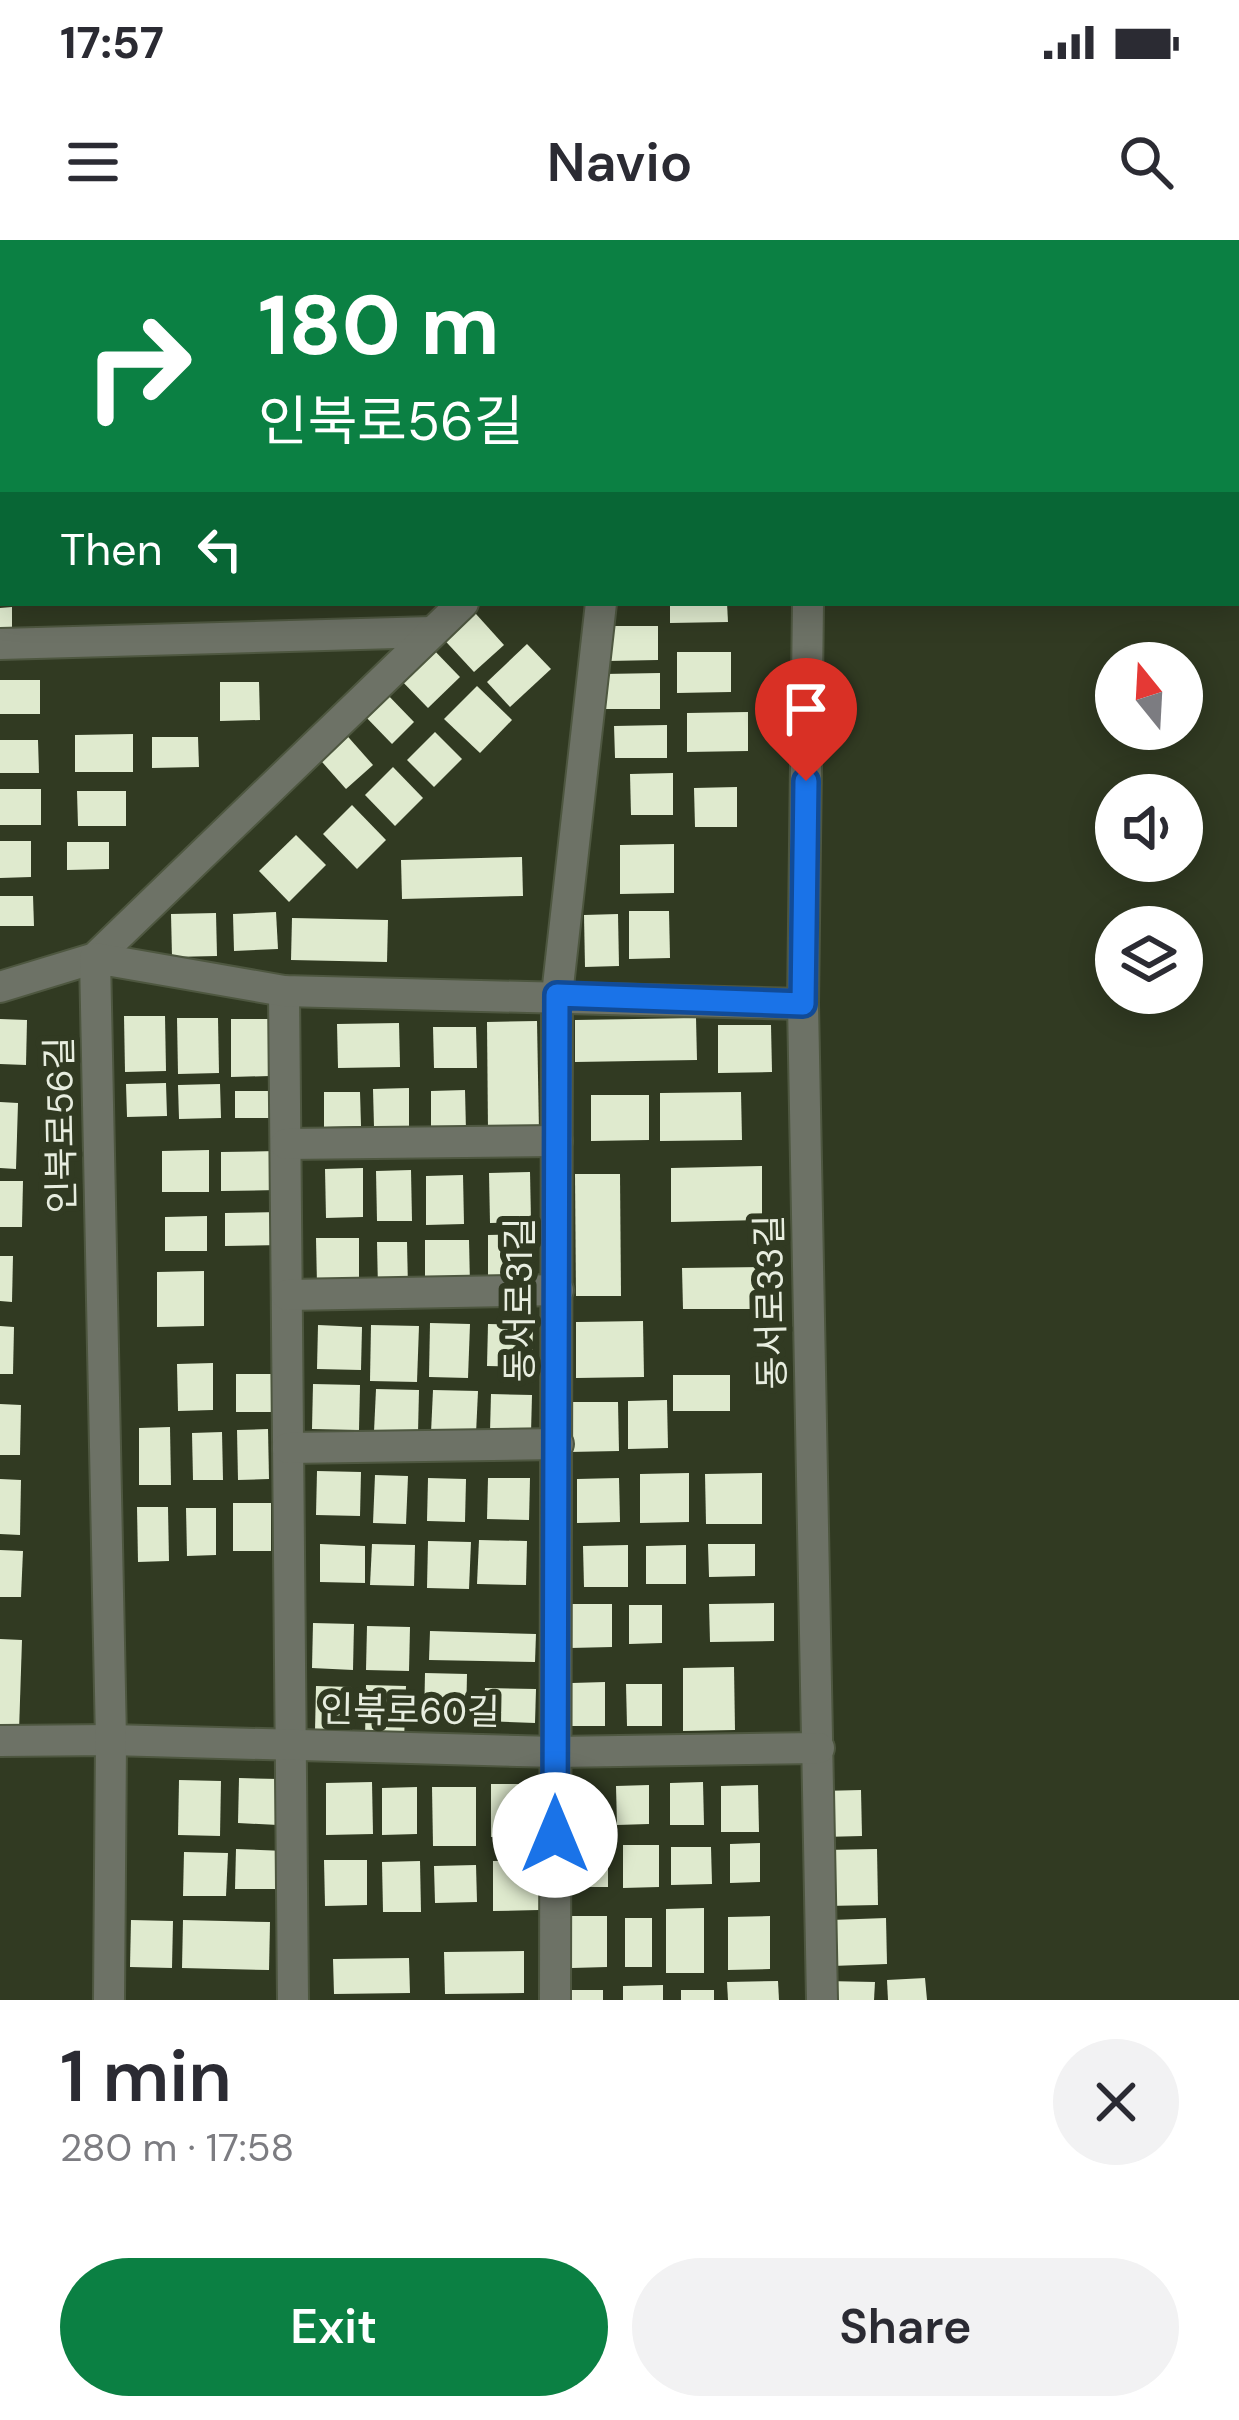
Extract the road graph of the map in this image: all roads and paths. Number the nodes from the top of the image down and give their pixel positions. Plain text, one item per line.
1 (460, 606) edge
2 (601, 606) edge
3 (808, 606) edge
4 (431, 632) junction
5 (0, 644) edge
6 (95, 958) junction
7 (0, 987) edge
8 (284, 991) junction
9 (557, 995) junction
10 (803, 1004) junction
11 (557, 1141) junction
12 (286, 1144) junction
13 (558, 1289) junction
14 (287, 1295) junction
15 (558, 1444) junction
16 (289, 1448) junction
17 (111, 1740) junction
18 (0, 1741) edge
19 (291, 1746) junction
20 (819, 1748) junction
21 (555, 1752) junction
22 (109, 2000) edge
23 (293, 2000) edge
24 (555, 2000) edge
25 (822, 2000) edge

1 - 4 street
2 - 9 street, 동서로31길
3 - 10 street, 동서로33길
4 - 5 street
4 - 6 street
6 - 7 street
6 - 8 street
6 - 17 street, 인북로56길
8 - 9 street
8 - 12 street
9 - 10 street
9 - 11 street, 동서로31길
10 - 20 street, 동서로33길
11 - 12 street
11 - 13 street, 동서로31길
12 - 14 street
13 - 14 street
13 - 15 street, 동서로31길
14 - 16 street
15 - 16 street
15 - 21 street, 동서로31길
16 - 19 street
17 - 18 street, 인북로60길
17 - 19 street, 인북로60길
17 - 22 street, 인북로56길
19 - 21 street, 인북로60길
19 - 23 street
20 - 21 street, 인북로60길
20 - 25 street, 동서로33길
21 - 24 street, 동서로31길

